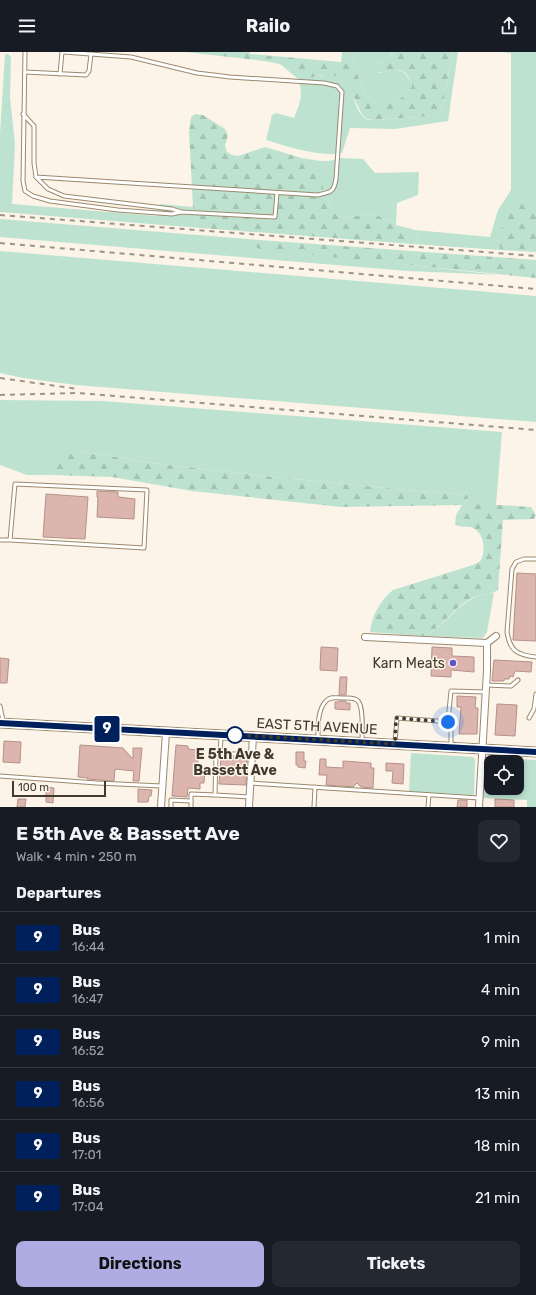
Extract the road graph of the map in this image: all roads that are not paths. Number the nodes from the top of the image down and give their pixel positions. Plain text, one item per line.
1 (25, 52) edge
2 (62, 52) edge
3 (91, 54) junction
4 (24, 72) junction
5 (60, 74) junction
6 (24, 114) junction
7 (36, 177) junction
8 (277, 192) junction
9 (181, 212) junction
10 (0, 540) edge
11 (10, 540) junction
12 (536, 559) edge
13 (496, 636) dead end
14 (365, 637) dead end
15 (487, 643) junction
16 (536, 657) edge
17 (518, 680) dead end
18 (486, 685) junction
19 (486, 692) junction
20 (536, 694) edge
21 (0, 706) edge
22 (529, 718) dead end
23 (448, 722) junction
24 (2, 723) edge
25 (166, 732) junction
26 (221, 735) junction
27 (253, 736) junction
28 (318, 740) junction
29 (362, 742) junction
30 (395, 744) junction
31 (450, 747) junction
32 (482, 749) junction
33 (536, 752) edge
34 (220, 754) junction
35 (252, 755) junction
36 (0, 776) edge
37 (251, 783) junction
38 (162, 786) junction
39 (315, 787) junction
40 (215, 795) junction
41 (429, 795) junction
42 (250, 797) junction
43 (479, 798) junction
44 (191, 801) junction
45 (161, 807) edge
46 (171, 807) edge
47 (191, 807) edge
48 (250, 807) edge
49 (314, 807) edge
50 (428, 807) edge
51 (479, 807) edge

1 - 4 lane
2 - 3 lane
2 - 5 lane
3 - 5 lane
3 - 8 lane
4 - 5 lane
4 - 6 lane
6 - 7 lane
6 - 9 lane
7 - 8 lane
7 - 9 lane
8 - 9 lane
10 - 11 lane
11 - 11 lane
12 - 16 lane
13 - 15 street
14 - 15 street
15 - 18 street
17 - 18 lane
18 - 19 street
19 - 23 lane
19 - 32 street
20 - 22 lane
21 - 24 lane
23 - 30 lane
23 - 31 lane
24 - 25 main road, EAST 5TH AVENUE
25 - 26 main road, EAST 5TH AVENUE
25 - 38 street
26 - 27 main road, EAST 5TH AVENUE
26 - 34 lane
27 - 28 main road, EAST 5TH AVENUE
27 - 35 street
28 - 29 main road, EAST 5TH AVENUE
28 - 29 lane
29 - 30 main road, EAST 5TH AVENUE
30 - 31 main road, EAST 5TH AVENUE
31 - 32 main road, EAST 5TH AVENUE
32 - 33 main road, EAST 5TH AVENUE
32 - 43 street
34 - 35 lane
34 - 40 lane
35 - 37 street
36 - 38 lane
37 - 39 lane
37 - 42 street
38 - 45 street
39 - 41 lane
39 - 49 lane
40 - 42 lane
40 - 44 lane
41 - 43 lane
41 - 50 lane
42 - 48 street
43 - 51 street
44 - 46 lane
44 - 47 lane

